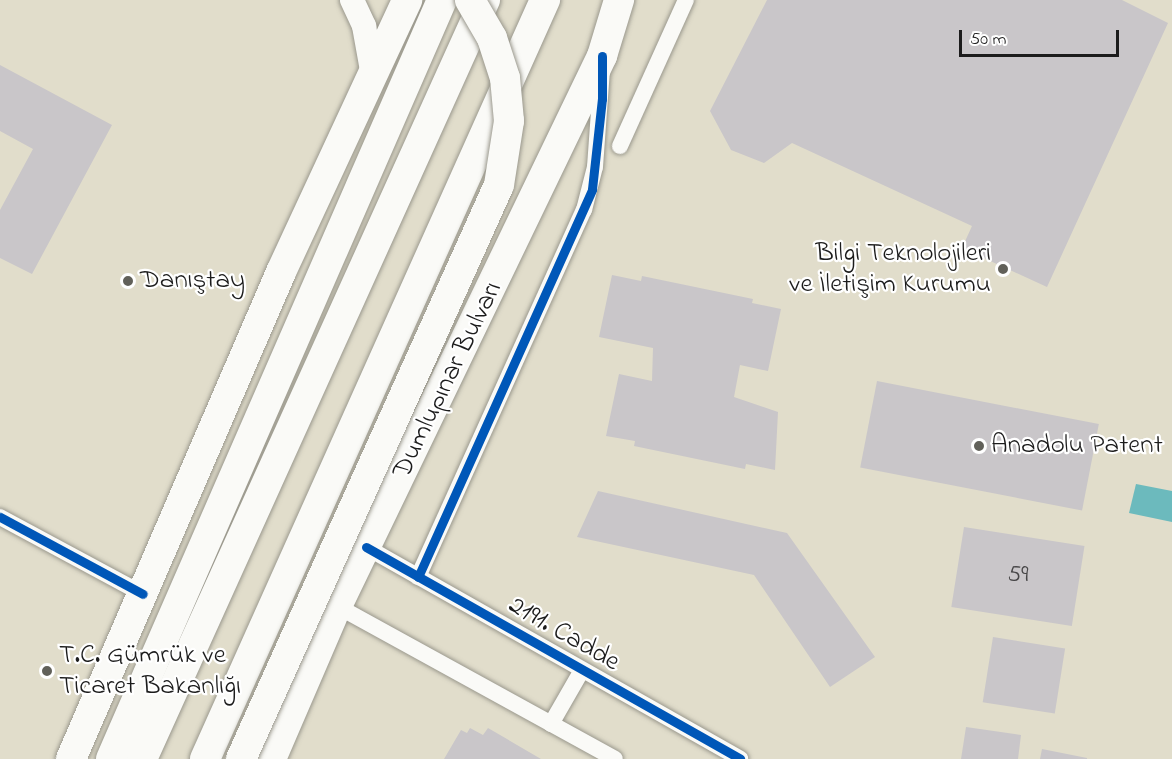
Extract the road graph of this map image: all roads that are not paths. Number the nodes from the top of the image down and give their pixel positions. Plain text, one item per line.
1 (352, 0) edge
2 (407, 0) edge
3 (442, 0) edge
4 (470, 0) edge
5 (485, 0) edge
6 (544, 0) edge
7 (619, 0) edge
8 (686, 0) edge
9 (602, 56) junction
10 (373, 76) junction
11 (620, 146) dead end
12 (0, 518) edge
13 (366, 547) junction
14 (418, 577) junction
15 (143, 594) junction
16 (337, 606) junction
17 (582, 670) junction
18 (551, 724) junction
19 (71, 759) edge
20 (111, 759) edge
21 (142, 759) edge
22 (205, 759) edge
23 (241, 759) edge
24 (272, 759) edge
25 (615, 759) edge
26 (740, 759) edge

1 - 10 main road
2 - 10 highway
3 - 20 highway
4 - 23 highway, bridge
5 - 21 highway
6 - 22 highway
7 - 9 highway, Dumlupınar Bulvarı
8 - 11 street
9 - 13 highway, Dumlupınar Bulvarı
9 - 14 street
10 - 15 highway
12 - 15 street
13 - 14 street, 2191. Cadde
13 - 16 highway, Dumlupınar Bulvarı
14 - 17 street, 2191. Cadde
15 - 19 highway
16 - 18 street
16 - 24 highway, Dumlupınar Bulvarı
17 - 18 street
17 - 26 street, 2191. Cadde
18 - 25 street

